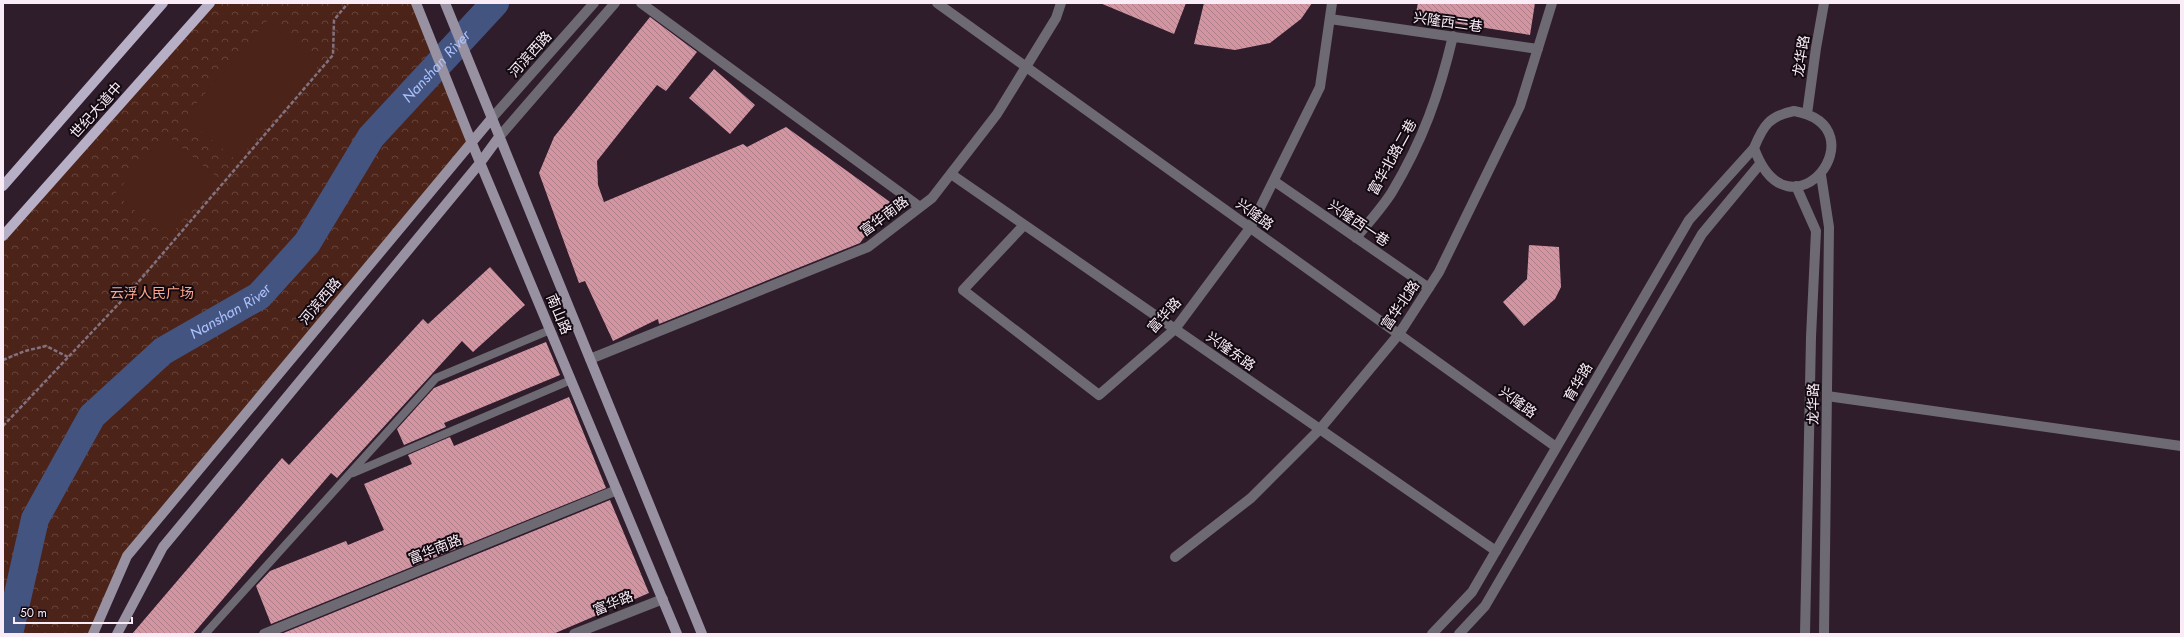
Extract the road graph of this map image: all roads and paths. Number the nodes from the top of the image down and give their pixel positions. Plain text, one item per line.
1 (163, 3) edge
2 (210, 3) edge
3 (348, 3) edge
4 (416, 3) edge
5 (445, 3) edge
6 (594, 3) edge
7 (615, 3) edge
8 (641, 3) edge
9 (937, 3) edge
10 (1061, 3) edge
11 (1332, 3) edge
12 (1552, 3) edge
13 (1824, 3) edge
14 (1330, 19) junction
15 (1453, 36) junction
16 (1538, 49) junction
17 (1026, 67) junction
18 (1807, 114) junction
19 (492, 118) junction
20 (499, 137) junction
21 (471, 141) junction
22 (1754, 148) junction
23 (480, 163) junction
24 (1760, 164) junction
25 (951, 174) junction
26 (1820, 175) junction
27 (1274, 181) junction
28 (3, 186) edge
29 (1796, 186) junction
30 (920, 207) junction
31 (1024, 225) junction
32 (1250, 228) junction
33 (3, 236) edge
34 (1356, 238) junction
35 (1429, 288) junction
36 (1175, 329) junction
37 (550, 330) junction
38 (1399, 334) junction
39 (68, 357) junction
40 (590, 359) junction
41 (3, 360) edge
42 (571, 380) junction
43 (1827, 396) junction
44 (3, 426) edge
45 (1320, 429) junction
46 (2181, 446) edge
47 (1556, 447) junction
48 (349, 474) junction
49 (617, 490) junction
50 (1496, 551) junction
51 (1175, 557) dead end
52 (663, 599) junction
53 (93, 634) edge
54 (117, 634) edge
55 (205, 634) edge
56 (264, 634) edge
57 (574, 634) edge
58 (678, 634) edge
59 (702, 634) edge
60 (1432, 634) edge
61 (1459, 634) edge
62 (1805, 634) edge
63 (1824, 634) edge

1 - 28 main road, 世纪大道中
2 - 33 main road, 世纪大道中
3 - 39 path
4 - 21 main road, 南山路
5 - 19 main road, 南山路
6 - 19 street, 河滨西路
7 - 20 street
8 - 30 street
9 - 17 street, 兴隆路
10 - 17 street, 富华南路
11 - 14 street, 富华路
12 - 16 street, 富华北路
13 - 18 street, 龙华路
14 - 15 street, 兴隆西二巷
14 - 27 street, 富华路
15 - 16 street, 兴隆西二巷
15 - 34 street, 富华北路二巷
16 - 35 street, 富华北路
17 - 25 street, 富华南路
17 - 32 street, 兴隆路
18 - 22 street
18 - 26 street
19 - 20 main road, 南山路
19 - 21 main road, 河滨西路
20 - 23 main road
20 - 40 main road, 南山路
21 - 23 main road, 南山路
21 - 53 main road, 河滨西路
22 - 24 street
22 - 47 street, 育华路
23 - 37 main road, 南山路
23 - 54 main road
24 - 29 street
24 - 61 street
25 - 30 street, 富华南路
25 - 31 street, 兴隆东路
26 - 29 street
26 - 43 street, 龙华路
27 - 32 street, 富华路
27 - 34 street, 兴隆西一巷
29 - 62 street, 龙华路
30 - 40 street, 富华南路
31 - 36 street, 兴隆东路
31 - 36 street, 富华路
32 - 36 street, 富华路
32 - 38 street, 兴隆路
34 - 35 street, 兴隆西一巷
35 - 38 street, 富华北路
36 - 45 street, 兴隆东路
37 - 42 main road, 南山路
37 - 48 lane
38 - 45 street, 富华北路
38 - 47 street, 兴隆路
39 - 41 path
39 - 44 path
40 - 59 main road, 南山路
42 - 48 lane
42 - 49 main road, 南山路
43 - 46 street
43 - 63 street, 龙华路
45 - 50 street, 兴隆东路
45 - 51 street, 富华北路
47 - 50 street, 育华路
48 - 55 lane
49 - 52 main road, 南山路
49 - 56 street, 富华南路
50 - 60 street, 育华路
52 - 57 street, 富华路
52 - 58 main road, 南山路

